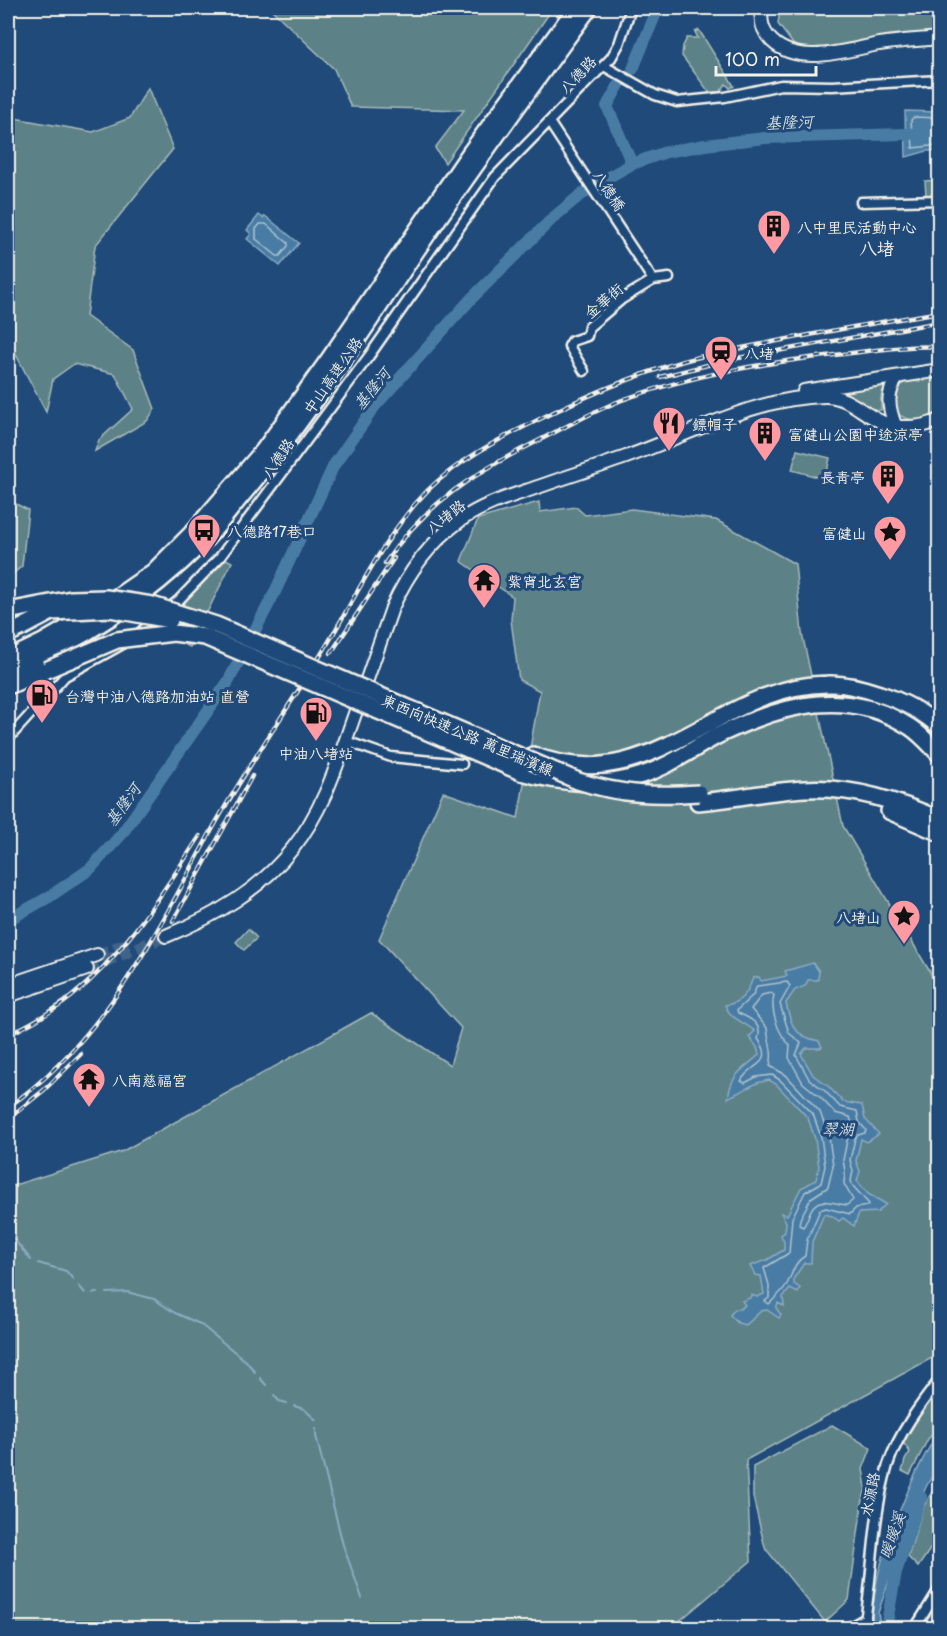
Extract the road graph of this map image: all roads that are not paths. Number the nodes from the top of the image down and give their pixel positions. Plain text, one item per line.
1 (576, 8) edge
2 (589, 8) edge
3 (631, 8) edge
4 (762, 8) edge
5 (939, 38) edge
6 (604, 66) junction
7 (939, 80) edge
8 (549, 122) junction
9 (939, 200) edge
10 (861, 202) dead end
11 (669, 278) dead end
12 (653, 280) junction
13 (584, 370) dead end
14 (939, 370) edge
15 (898, 376) junction
16 (730, 412) junction
17 (939, 420) edge
18 (895, 425) junction
19 (8, 611) edge
20 (8, 621) edge
21 (8, 634) edge
22 (8, 659) edge
23 (8, 672) edge
24 (8, 686) edge
25 (412, 710) junction
26 (939, 727) edge
27 (8, 739) edge
28 (939, 739) edge
29 (346, 741) junction
30 (939, 755) edge
31 (462, 764) dead end
32 (523, 768) junction
33 (699, 797) junction
34 (728, 799) junction
35 (939, 811) edge
36 (939, 820) edge
37 (939, 833) edge
38 (97, 955) tunnel mouth
39 (87, 969) tunnel mouth
40 (8, 985) edge
41 (8, 996) edge
42 (939, 1379) edge
43 (939, 1588) edge
44 (866, 1618) junction
45 (848, 1629) edge
46 (864, 1629) edge
47 (915, 1629) edge

1 - 22 highway, 中山高速公路
2 - 23 highway, 中山高速公路
3 - 6 street, 八德路
4 - 5 main road
6 - 7 street
6 - 8 street, 八德路
8 - 12 street, 八德橋
8 - 27 street, 八德路
9 - 10 street
11 - 12 street, 金華街
12 - 13 street, 金華街
14 - 15 main road, 八堵路
15 - 16 main road, 八堵路
15 - 18 main road
16 - 18 main road, 八堵路
16 - 29 main road, 八堵路
16 - 29 main road, 八堵路
17 - 18 main road, 八堵路
19 - 25 highway, 東西向快速公路 萬里瑞濱線, bridge
20 - 33 highway, 東西向快速公路 萬里瑞濱線, bridge
21 - 32 highway, bridge
24 - 32 highway, bridge
25 - 26 highway, bridge
25 - 33 highway, 東西向快速公路 萬里瑞濱線, bridge
28 - 32 highway
29 - 31 street
30 - 32 highway
33 - 34 highway, 東西向快速公路 萬里瑞濱線
33 - 35 highway, 東西向快速公路 萬里瑞濱線
34 - 36 highway, 東西向快速公路 萬里瑞濱線
34 - 37 highway
38 - 40 main road
39 - 41 main road
42 - 44 street, 水源路
43 - 47 street
44 - 45 street
44 - 46 street, 水源路

